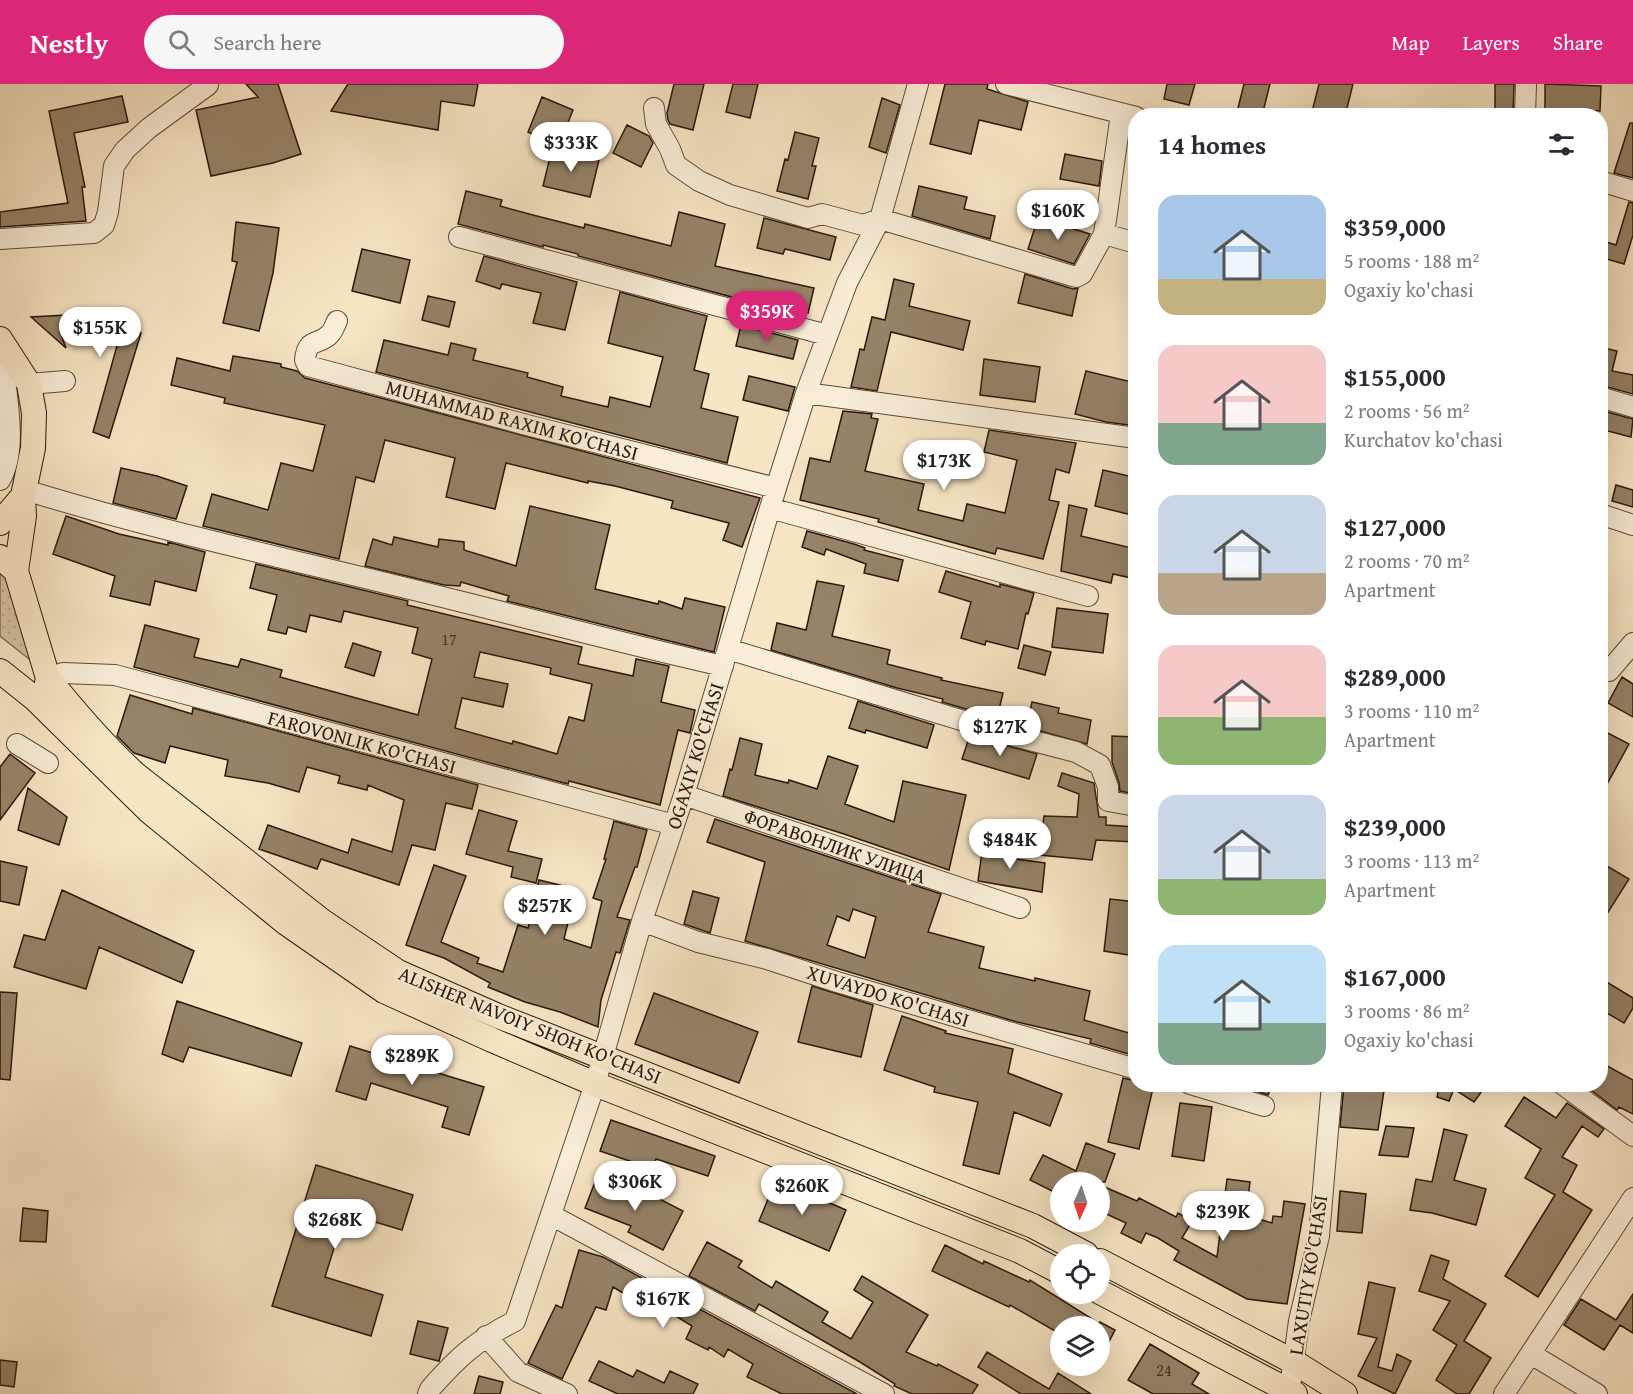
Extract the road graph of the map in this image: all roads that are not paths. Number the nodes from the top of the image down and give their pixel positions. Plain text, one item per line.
1 (918, 84) edge
2 (1006, 84) edge
3 (1526, 84) edge
4 (208, 85) edge
5 (654, 108) dead end
6 (1525, 108) edge
7 (1128, 115) edge
8 (1608, 183) edge
9 (1633, 191) edge
10 (880, 219) junction
11 (1104, 234) junction
12 (459, 237) dead end
13 (0, 239) edge
14 (1128, 241) edge
15 (338, 321) dead end
16 (827, 335) junction
17 (1, 340) edge
18 (65, 381) dead end
19 (28, 384) junction
20 (806, 393) junction
21 (1608, 399) edge
22 (1633, 407) edge
23 (1128, 437) edge
24 (0, 480) edge
25 (776, 488) junction
26 (24, 493) junction
27 (770, 508) junction
28 (1608, 516) edge
29 (0, 523) edge
30 (1633, 525) edge
31 (8, 564) edge
32 (1088, 596) dead end
33 (1633, 643) edge
34 (726, 658) junction
35 (0, 671) edge
36 (1609, 671) dead end
37 (48, 678) junction
38 (34, 698) junction
39 (17, 744) dead end
40 (48, 763) dead end
41 (684, 795) junction
42 (1128, 805) edge
43 (674, 825) junction
44 (1020, 908) dead end
45 (642, 921) junction
46 (604, 1056) junction
47 (1128, 1066) edge
48 (595, 1084) junction
49 (1218, 1092) edge
50 (1331, 1092) edge
51 (1573, 1092) edge
52 (1264, 1106) dead end
53 (1633, 1136) edge
54 (1633, 1198) edge
55 (551, 1215) junction
56 (1067, 1244) edge
57 (1110, 1266) edge
58 (1050, 1267) edge
59 (1110, 1297) edge
60 (486, 1336) junction
61 (1531, 1354) junction
62 (1294, 1362) junction
63 (1291, 1393) edge
64 (429, 1394) edge
65 (567, 1394) edge
66 (884, 1394) edge
67 (1345, 1394) edge
68 (1504, 1394) edge
69 (1596, 1394) edge

1 - 10 street, OGAXIY KO'CHASI
2 - 7 street
3 - 6 street
4 - 13 street
5 - 10 street
7 - 11 street
8 - 9 street
10 - 11 street
10 - 16 street, OGAXIY KO'CHASI
11 - 14 street
12 - 16 street
15 - 25 street, MUHAMMAD RAXIM KO'CHASI
16 - 20 street, OGAXIY KO'CHASI
17 - 19 main road
17 - 24 street
18 - 19 street
19 - 26 main road
20 - 23 street
20 - 25 street, OGAXIY KO'CHASI
21 - 22 street
25 - 27 street, OGAXIY KO'CHASI
26 - 29 main road
26 - 31 main road
26 - 34 street
27 - 32 street
27 - 34 street, OGAXIY KO'CHASI
28 - 30 street
31 - 37 main road
33 - 36 street
34 - 41 street, OGAXIY KO'CHASI
34 - 42 street
35 - 38 main road, ALISHER NAVOIY SHOH KO'CHASI
37 - 38 main road
37 - 43 street, FAROVONLIK KO'CHASI
37 - 46 main road, ALISHER NAVOIY SHOH KO'CHASI
38 - 48 main road, ALISHER NAVOIY SHOH KO'CHASI
39 - 40 street
41 - 43 street, OGAXIY KO'CHASI
41 - 44 street, ФОРАВОНЛИК УЛИЦА
43 - 45 street, OGAXIY KO'CHASI
45 - 46 street, OGAXIY KO'CHASI
45 - 47 street, XUVAYDO KO'CHASI
46 - 48 street, OGAXIY KO'CHASI
46 - 56 main road, ALISHER NAVOIY SHOH KO'CHASI
48 - 55 street, OGAXIY KO'CHASI
48 - 58 main road, ALISHER NAVOIY SHOH KO'CHASI
49 - 52 street
50 - 62 street, LAXUTIY KO'CHASI
51 - 53 street
54 - 61 street
55 - 60 street, OGAXIY KO'CHASI
55 - 66 street
57 - 62 main road
59 - 63 main road
60 - 64 street, OGAXIY KO'CHASI
60 - 65 street
61 - 68 street
61 - 69 street
62 - 63 street, LAXUTIY KO'CHASI
62 - 67 main road

